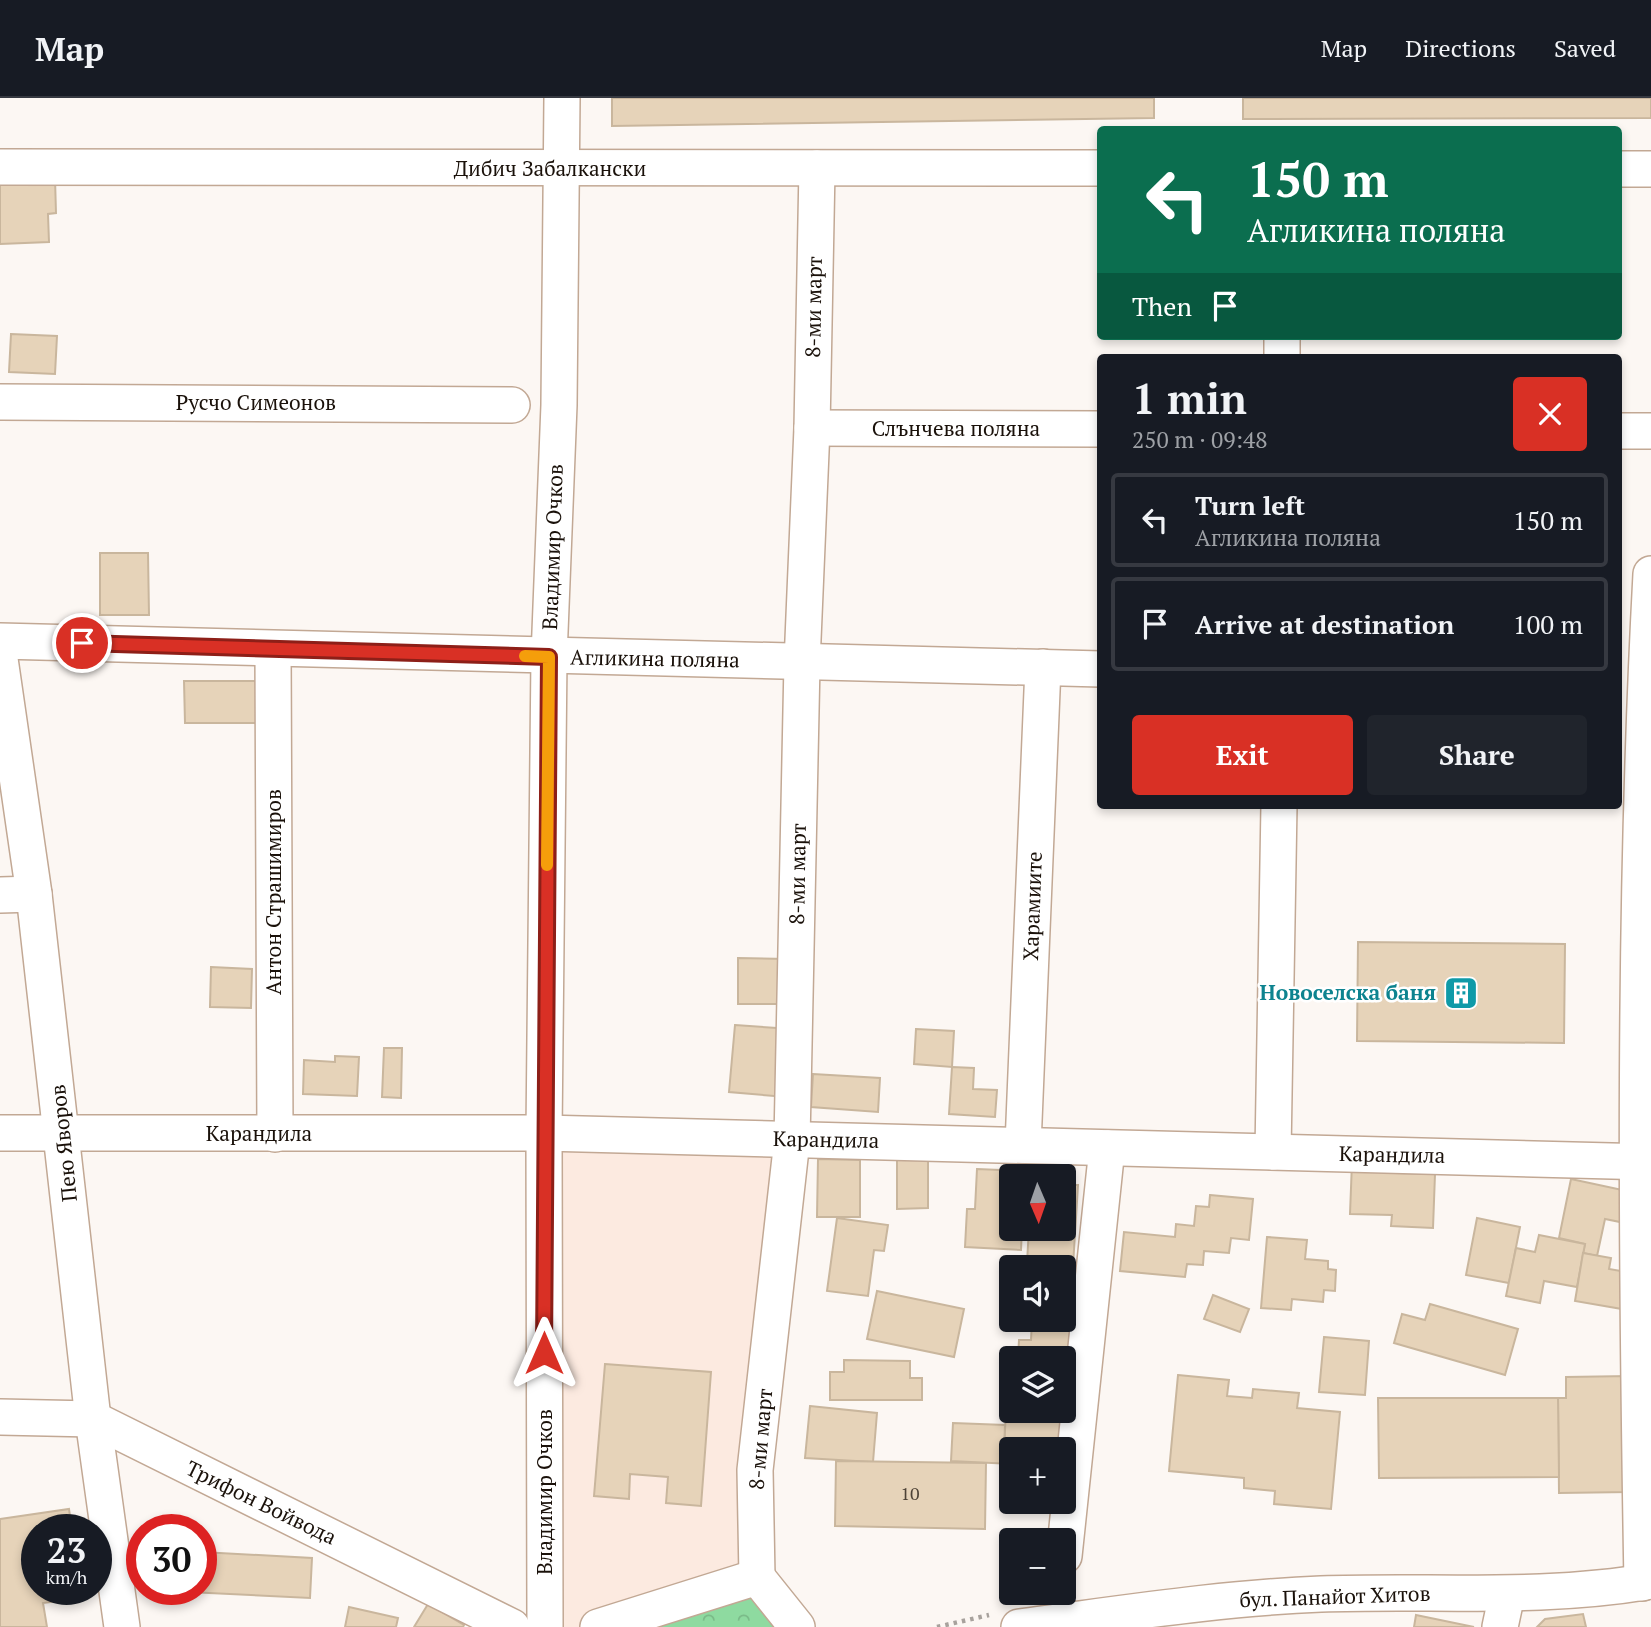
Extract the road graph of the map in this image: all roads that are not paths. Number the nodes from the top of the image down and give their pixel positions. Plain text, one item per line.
1 (562, 98) edge
2 (0, 167) edge
3 (817, 168) junction
4 (1097, 168) edge
5 (561, 169) junction
6 (1622, 169) edge
7 (1651, 169) edge
8 (0, 401) edge
9 (512, 405) dead end
10 (812, 428) junction
11 (1097, 429) edge
12 (1622, 431) edge
13 (1651, 431) edge
14 (1651, 574) edge
15 (0, 641) edge
16 (273, 649) junction
17 (549, 657) junction
18 (0, 659) edge
19 (802, 663) junction
20 (1042, 667) junction
21 (1097, 669) edge
22 (1632, 681) edge
23 (1279, 809) edge
24 (34, 894) junction
25 (0, 895) edge
26 (63, 1131) junction
27 (0, 1133) edge
28 (544, 1133) junction
29 (275, 1134) junction
30 (792, 1140) junction
31 (1023, 1145) junction
32 (1107, 1148) junction
33 (1273, 1152) junction
34 (1644, 1161) edge
35 (0, 1417) edge
36 (93, 1419) junction
37 (1067, 1528) edge
38 (757, 1577) junction
39 (1647, 1582) edge
40 (1507, 1594) junction
41 (1059, 1607) edge
42 (122, 1627) edge
43 (512, 1627) edge
44 (545, 1627) edge
45 (598, 1627) edge
46 (797, 1627) edge
47 (1019, 1627) edge
48 (1500, 1627) edge

1 - 5 street, Владимир Очков
2 - 5 street, Дибич Забалкански
3 - 4 street, Дибич Забалкански
3 - 5 street, Дибич Забалкански
3 - 10 street, 8-ми март
5 - 17 street, Владимир Очков
6 - 7 street
8 - 9 street, Русчо Симеонов
10 - 11 street, Слънчева поляна
10 - 19 street, 8-ми март
12 - 13 street
14 - 22 street
15 - 16 street, Агликина поляна
16 - 17 street, Агликина поляна
16 - 29 street, Антон Страшимиров
17 - 19 street, Агликина поляна
17 - 28 street, Владимир Очков
18 - 24 street, Пею Яворов
19 - 20 street, Агликина поляна
19 - 30 street, 8-ми март
20 - 21 street, Агликина поляна
20 - 31 street, Харамиите
22 - 34 street
23 - 33 street
24 - 25 street
24 - 26 street, Пею Яворов
26 - 27 street, Карандила
26 - 29 street, Карандила
26 - 36 street, Пею Яворов
28 - 29 street, Карандила
28 - 30 street, Карандила
28 - 44 street, Владимир Очков
30 - 31 street, Карандила
30 - 38 street, 8-ми март
31 - 32 street, Карандила
32 - 33 street, Карандила
32 - 37 street
33 - 34 street, Карандила
34 - 39 street
35 - 36 street, Трифон Войвода
36 - 42 street, Пею Яворов
36 - 43 street, Трифон Войвода
38 - 45 street
38 - 46 street
39 - 40 street, бул. Панайот Хитов
40 - 41 street, бул. Панайот Хитов
40 - 48 street
41 - 47 street, бул. Панайот Хитов

